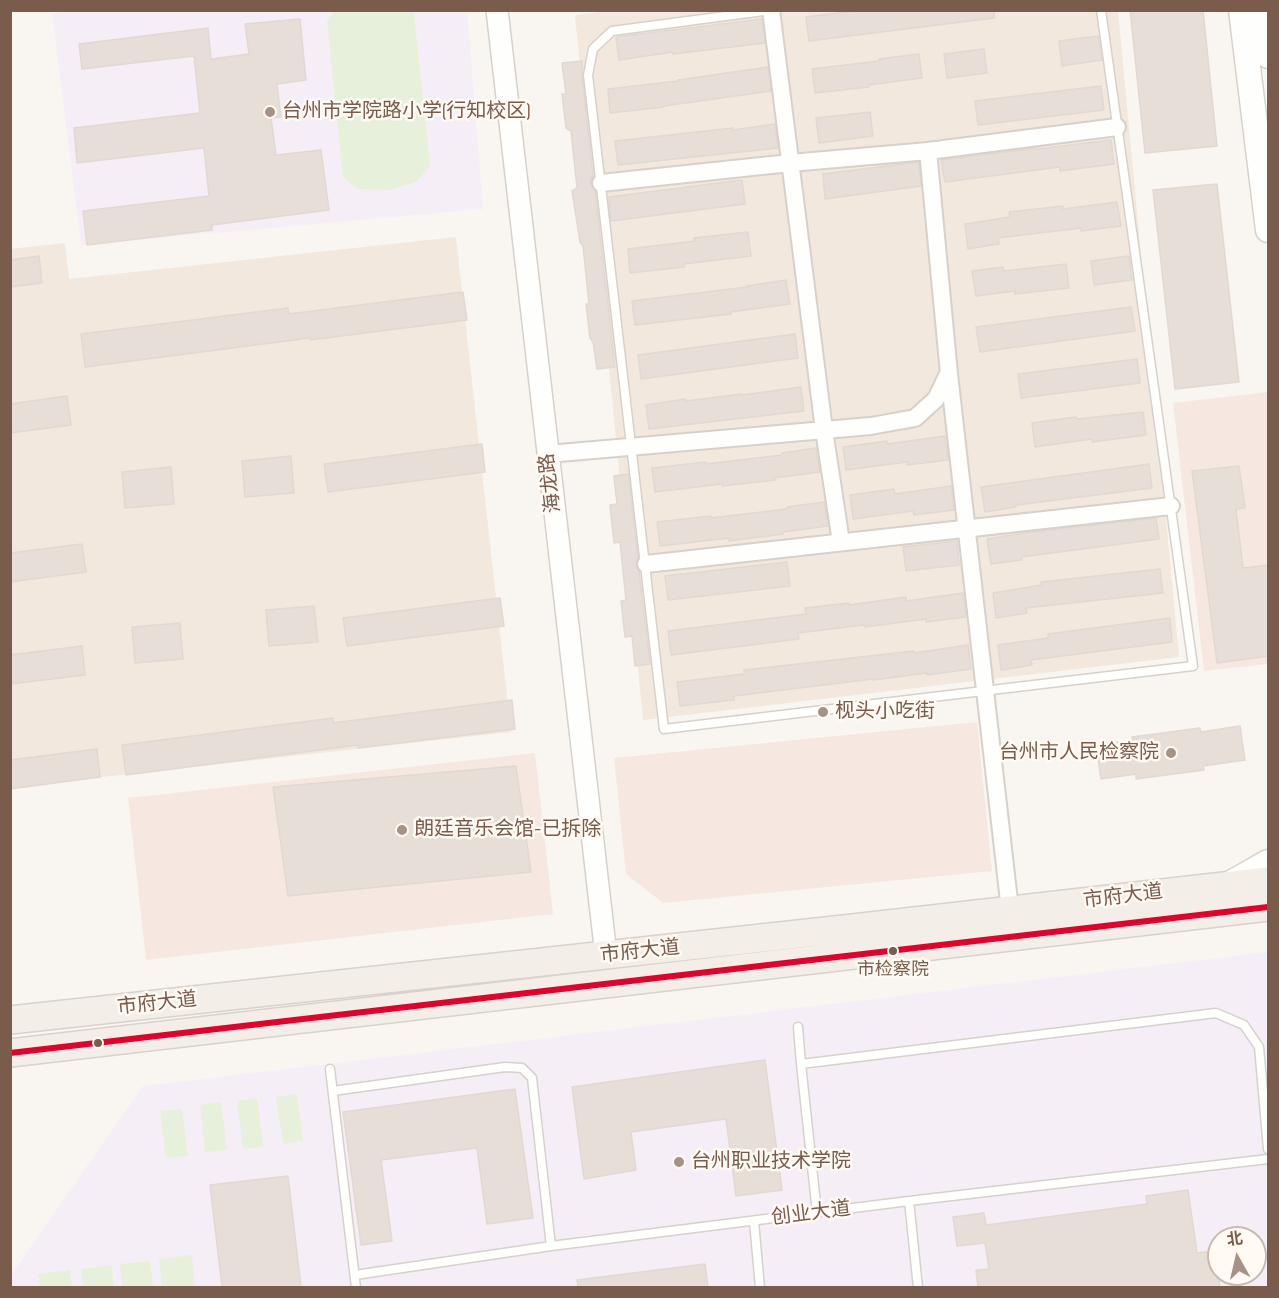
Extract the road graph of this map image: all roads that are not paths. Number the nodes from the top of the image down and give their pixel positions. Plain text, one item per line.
1 (497, 10) edge
2 (771, 10) edge
3 (1101, 10) edge
4 (1241, 10) edge
5 (1263, 10) edge
6 (1269, 56) edge
7 (1117, 127) junction
8 (928, 151) junction
9 (790, 163) junction
10 (601, 183) junction
11 (1269, 230) edge
12 (949, 374) junction
13 (824, 430) junction
14 (632, 446) junction
15 (548, 453) junction
16 (1171, 506) junction
17 (967, 529) junction
18 (841, 542) junction
19 (646, 564) junction
20 (985, 692) junction
21 (1269, 862) edge
22 (1269, 880) edge
23 (1227, 885) junction
24 (1010, 910) junction
25 (1261, 911) edge
26 (606, 955) junction
27 (176, 1002) junction
28 (10, 1005) edge
29 (10, 1020) edge
30 (798, 1027) dead end
31 (18, 1054) edge
32 (801, 1064) junction
33 (330, 1069) dead end
34 (333, 1091) junction
35 (1269, 1149) edge
36 (1269, 1159) edge
37 (909, 1201) junction
38 (817, 1213) junction
39 (754, 1221) junction
40 (550, 1246) junction
41 (355, 1275) junction
42 (356, 1287) edge
43 (760, 1287) edge
44 (918, 1287) edge

1 - 15 street, 海龙路
2 - 9 street
2 - 10 lane
3 - 7 lane
4 - 11 main road
5 - 6 main road
7 - 8 street
7 - 16 lane
8 - 9 street
8 - 12 street
9 - 10 street
9 - 13 street
10 - 14 lane
12 - 13 street
12 - 17 street
13 - 14 street
13 - 18 street
14 - 15 street
14 - 19 lane
15 - 26 street, 海龙路
16 - 17 street
16 - 20 lane
17 - 18 street
17 - 20 street
18 - 19 street
19 - 20 lane
20 - 24 street
21 - 23 main road
22 - 23 main road, 市府大道
23 - 24 main road, 市府大道
24 - 26 main road, 市府大道
25 - 31 main road, 市府大道
26 - 27 main road, 市府大道
27 - 28 main road
27 - 29 main road, 市府大道
30 - 32 lane
32 - 35 lane
32 - 38 lane
33 - 34 lane
34 - 40 lane
34 - 41 lane
36 - 37 lane, 创业大道
37 - 38 lane, 创业大道
37 - 44 lane
38 - 39 lane, 创业大道
39 - 40 lane, 创业大道
39 - 43 lane
40 - 41 lane, 创业大道
41 - 42 lane

